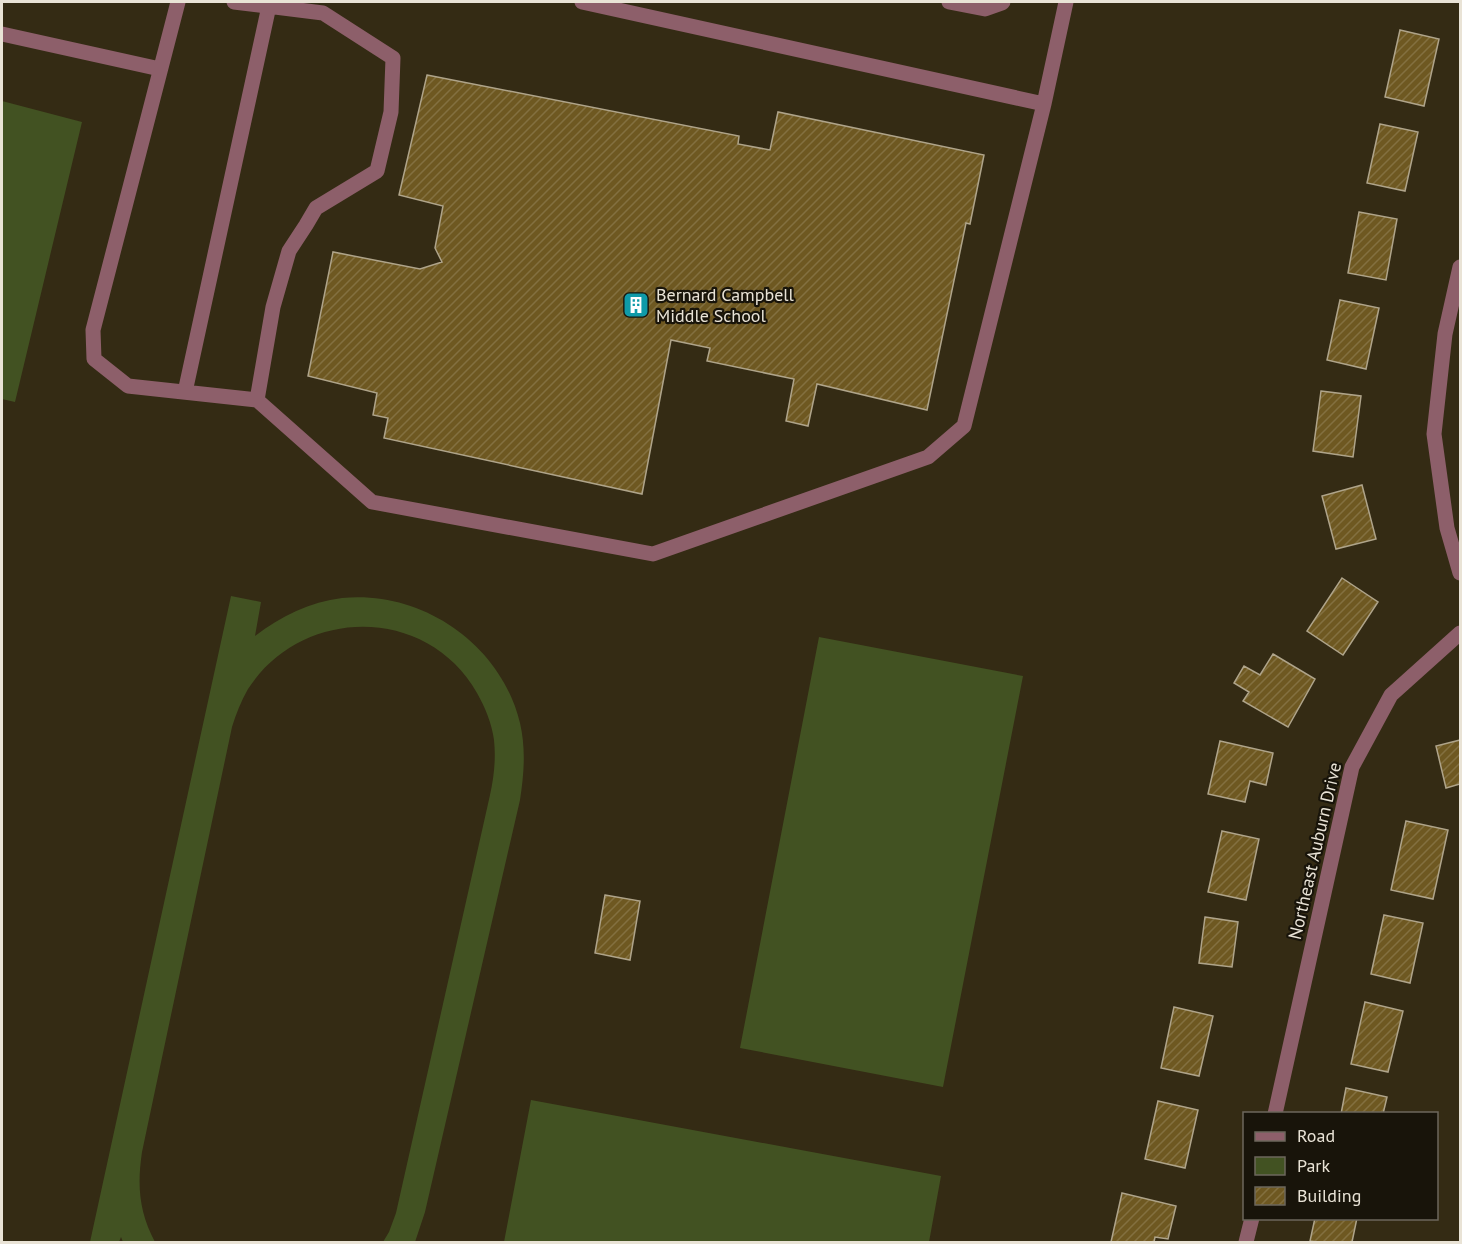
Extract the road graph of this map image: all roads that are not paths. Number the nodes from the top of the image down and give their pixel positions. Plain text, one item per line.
1 (178, 2) edge
2 (234, 2) edge
3 (582, 2) edge
4 (949, 2) edge
5 (1003, 2) edge
6 (1066, 2) edge
7 (269, 6) junction
8 (645, 8) edge
9 (2, 34) edge
10 (160, 69) junction
11 (1044, 104) junction
12 (1461, 267) edge
13 (185, 392) junction
14 (257, 400) junction
15 (1461, 573) edge
16 (1461, 633) edge
17 (1275, 1112) edge
18 (1252, 1220) edge
19 (1246, 1242) edge

1 - 10 street
2 - 7 street
3 - 8 street
4 - 5 street
6 - 11 street
7 - 13 street
7 - 14 street
8 - 11 street
9 - 10 street
10 - 13 street
11 - 14 street
12 - 15 street
13 - 14 street
16 - 17 street, Northeast Auburn Drive
18 - 19 street

